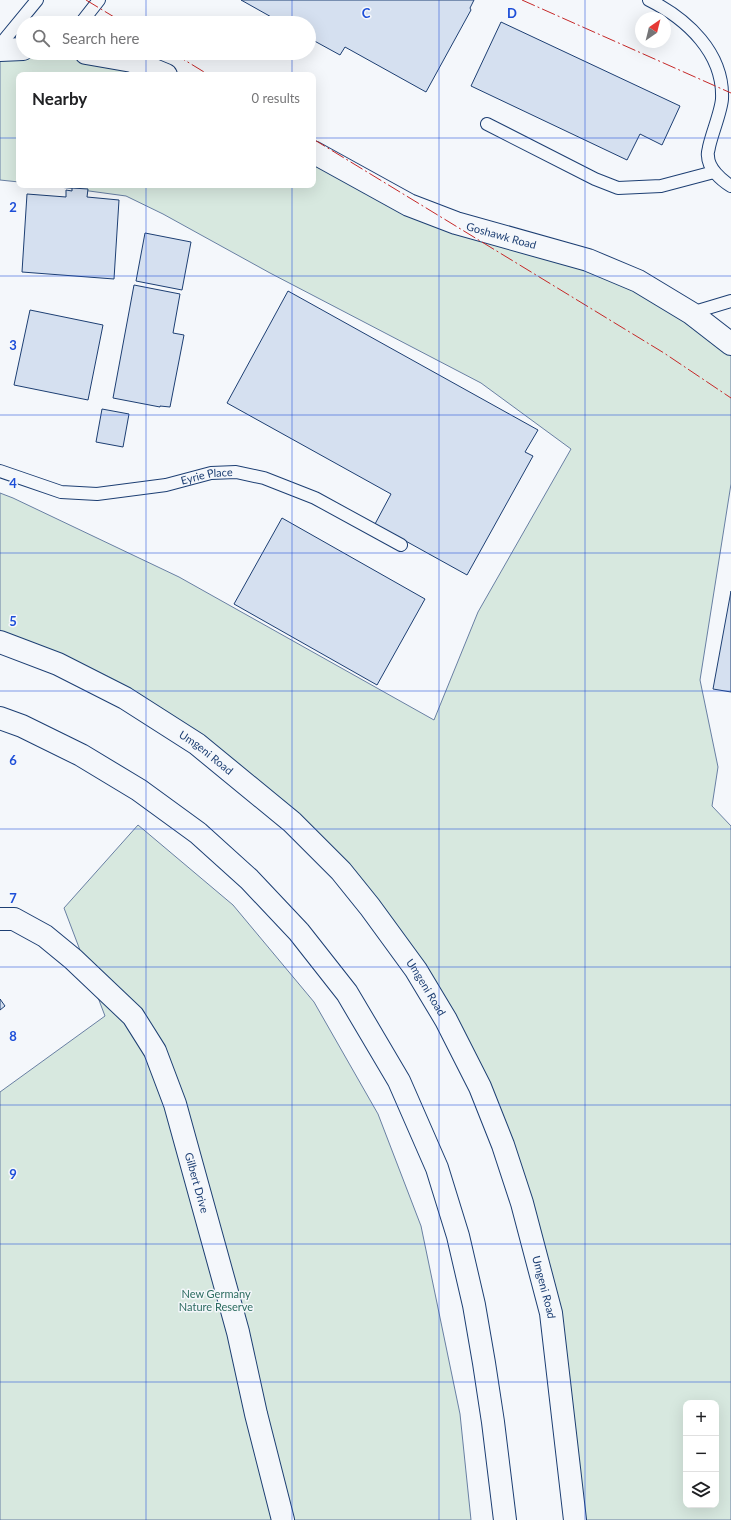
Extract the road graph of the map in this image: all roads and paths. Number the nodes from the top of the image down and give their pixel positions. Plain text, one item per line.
1 (37, 0) edge
2 (99, 0) edge
3 (648, 0) edge
4 (24, 16) edge
5 (86, 16) edge
6 (16, 26) edge
7 (0, 45) edge
8 (16, 49) edge
9 (0, 50) edge
10 (126, 60) edge
11 (159, 72) edge
12 (487, 124) dead end
13 (316, 154) edge
14 (714, 172) junction
15 (731, 186) edge
16 (731, 301) edge
17 (691, 313) junction
18 (731, 344) edge
19 (0, 472) edge
20 (402, 545) dead end
21 (0, 642) edge
22 (0, 718) edge
23 (0, 918) edge
24 (283, 1520) edge
25 (504, 1520) edge
26 (575, 1520) edge

1 - 4 lane
2 - 5 lane
3 - 14 lane
6 - 7 lane
8 - 9 main road
10 - 11 main road
12 - 14 lane
13 - 17 main road, Goshawk Road
14 - 15 lane
16 - 17 lane
17 - 18 main road, Goshawk Road
19 - 20 lane, Eyrie Place
21 - 26 main road, Umgeni Road
22 - 25 main road
23 - 24 main road, Gilbert Drive

